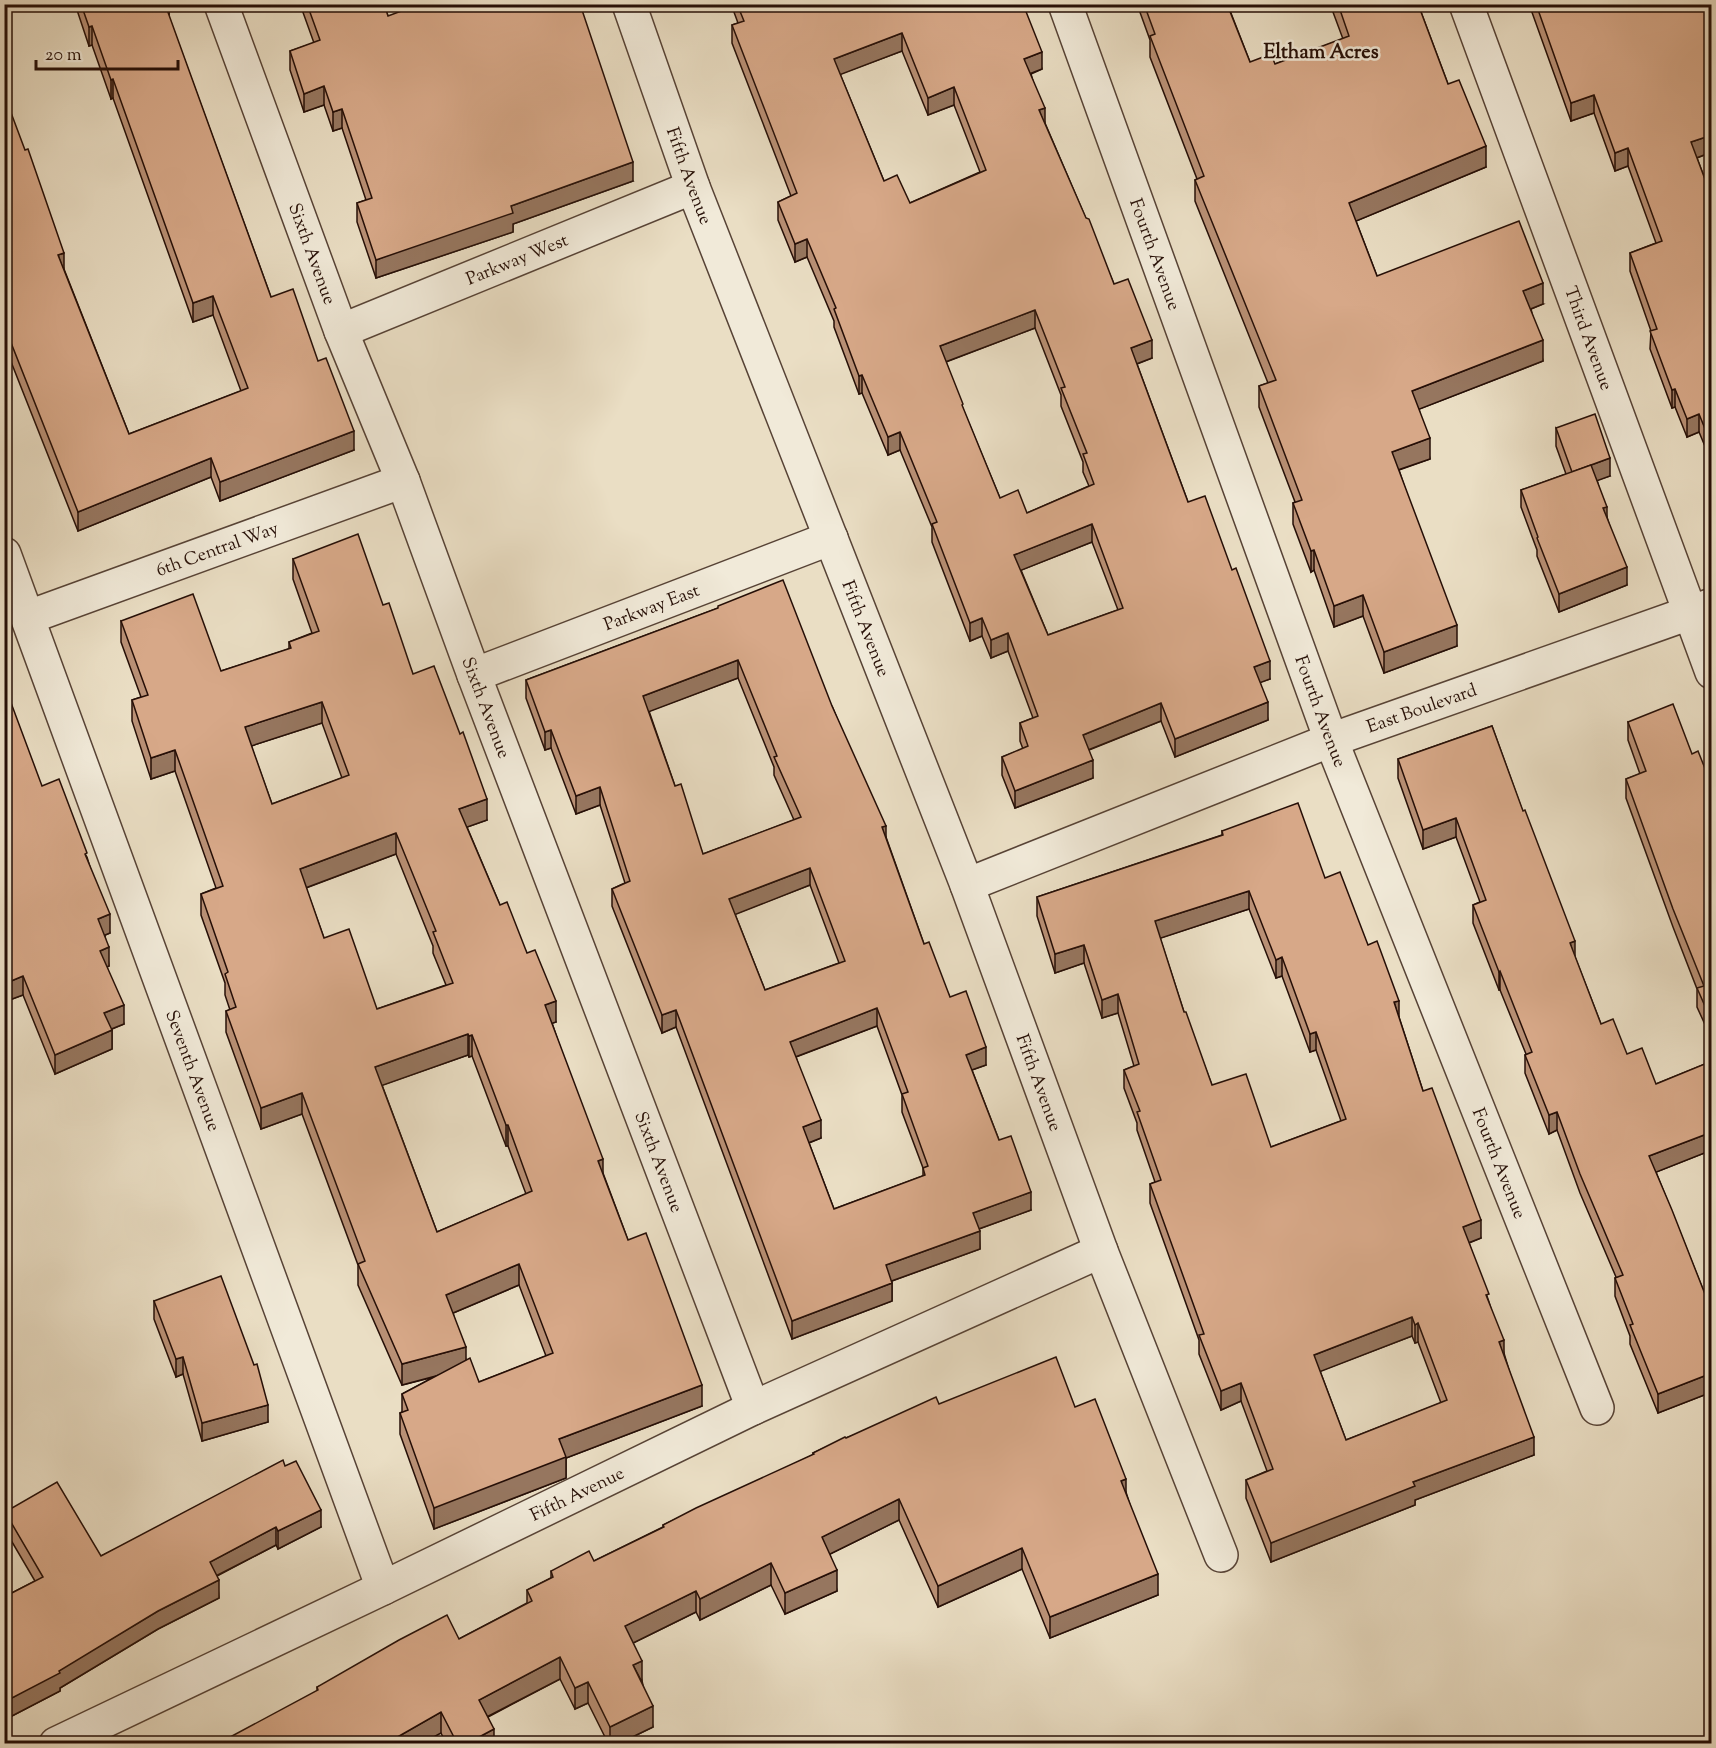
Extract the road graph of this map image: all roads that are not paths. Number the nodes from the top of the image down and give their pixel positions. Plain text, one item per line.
1 (221, 4) edge
2 (629, 4) edge
3 (1065, 4) edge
4 (1466, 4) edge
5 (693, 187) junction
6 (341, 332) junction
7 (403, 481) junction
8 (831, 538) junction
9 (4, 554) edge
10 (1701, 609) edge
11 (29, 617) junction
12 (1712, 672) edge
13 (474, 675) junction
14 (1331, 740) junction
15 (967, 885) junction
16 (1101, 1251) junction
17 (753, 1408) junction
18 (1597, 1408) dead end
19 (1221, 1555) dead end
20 (383, 1588) junction
21 (56, 1743) edge

1 - 6 street, Sixth Avenue
2 - 5 street, Fifth Avenue
3 - 14 street, Fourth Avenue
4 - 10 street, Third Avenue
5 - 6 street, Parkway West
5 - 8 street, Fifth Avenue
6 - 7 street, Sixth Avenue
7 - 11 street, 6th Central Way
7 - 13 street, Sixth Avenue
8 - 13 street, Parkway East
8 - 15 street, Fifth Avenue
9 - 11 street, Seventh Avenue
10 - 12 street, Third Avenue
10 - 14 street, East Boulevard
11 - 20 street, Seventh Avenue
13 - 17 street, Sixth Avenue
14 - 15 street, East Boulevard
14 - 18 street, Fourth Avenue
15 - 16 street, Fifth Avenue
16 - 17 street, Fifth Avenue
16 - 19 street, Fifth Avenue
17 - 20 street, Fifth Avenue
20 - 21 street, Fifth Avenue

